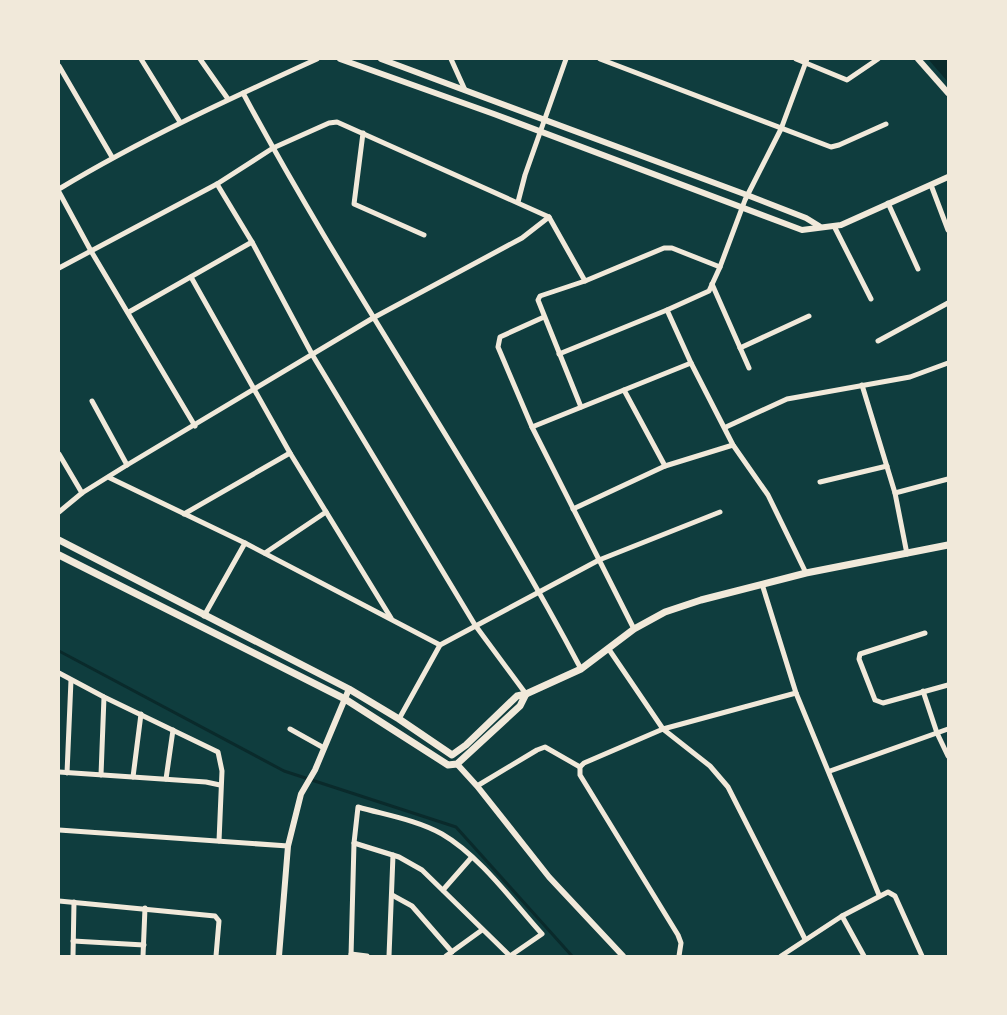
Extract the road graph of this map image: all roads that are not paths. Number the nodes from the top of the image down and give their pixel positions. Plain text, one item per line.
1 (141, 59) edge
2 (200, 59) edge
3 (318, 59) edge
4 (340, 59) edge
5 (381, 59) edge
6 (452, 59) edge
7 (566, 59) edge
8 (600, 59) edge
9 (796, 59) edge
10 (878, 59) edge
11 (918, 59) edge
12 (807, 61) edge
13 (59, 66) edge
14 (465, 90) junction
15 (243, 93) junction
16 (948, 93) edge
17 (228, 99) junction
18 (546, 118) junction
19 (180, 122) junction
20 (886, 124) dead end
21 (780, 129) junction
22 (541, 132) junction
23 (363, 133) junction
24 (273, 148) junction
25 (112, 157) junction
26 (948, 177) edge
27 (218, 184) junction
28 (931, 185) junction
29 (59, 190) edge
30 (748, 195) junction
31 (518, 202) junction
32 (888, 203) junction
33 (742, 209) junction
34 (550, 217) junction
35 (819, 226) junction
36 (834, 226) junction
37 (948, 230) edge
38 (424, 235) dead end
39 (252, 242) junction
40 (91, 251) junction
41 (59, 268) edge
42 (720, 268) junction
43 (918, 269) dead end
44 (191, 277) junction
45 (585, 280) junction
46 (712, 284) junction
47 (871, 300) dead end
48 (948, 303) edge
49 (667, 310) junction
50 (129, 312) junction
51 (809, 316) dead end
52 (544, 317) junction
53 (374, 318) junction
54 (878, 341) dead end
55 (740, 348) junction
56 (559, 354) junction
57 (313, 356) junction
58 (691, 363) junction
59 (948, 363) edge
60 (749, 368) dead end
61 (862, 385) junction
62 (624, 390) junction
63 (254, 391) junction
64 (92, 401) dead end
65 (581, 407) junction
66 (195, 426) junction
67 (532, 427) junction
68 (726, 427) junction
69 (733, 445) junction
70 (290, 453) junction
71 (59, 454) edge
72 (127, 465) junction
73 (665, 466) junction
74 (887, 466) junction
75 (110, 478) junction
76 (948, 479) edge
77 (820, 482) dead end
78 (82, 493) junction
79 (895, 493) junction
80 (573, 509) junction
81 (59, 512) edge
82 (326, 512) junction
83 (720, 512) dead end
84 (184, 514) junction
85 (59, 540) edge
86 (245, 543) junction
87 (948, 545) edge
88 (264, 553) junction
89 (907, 554) junction
90 (59, 555) edge
91 (599, 560) junction
92 (806, 573) junction
93 (762, 584) junction
94 (540, 592) junction
95 (204, 616) junction
96 (392, 619) junction
97 (475, 625) junction
98 (634, 629) junction
99 (925, 633) dead end
100 (440, 646) junction
101 (608, 648) junction
102 (581, 669) junction
103 (59, 673) edge
104 (72, 680) junction
105 (948, 685) edge
106 (350, 689) junction
107 (923, 691) junction
108 (796, 693) junction
109 (526, 694) junction
110 (104, 697) junction
111 (345, 699) junction
112 (140, 714) junction
113 (399, 719) junction
114 (290, 729) dead end
115 (664, 729) junction
116 (948, 729) edge
117 (173, 730) junction
118 (937, 733) junction
119 (324, 748) junction
120 (948, 756) edge
121 (457, 764) junction
122 (580, 767) junction
123 (830, 770) junction
124 (59, 772) edge
125 (67, 773) junction
126 (101, 775) junction
127 (133, 777) junction
128 (166, 779) junction
129 (220, 786) junction
130 (478, 786) junction
131 (59, 830) edge
132 (219, 841) junction
133 (354, 843) junction
134 (288, 846) junction
135 (393, 855) junction
136 (471, 858) junction
137 (443, 890) junction
138 (392, 895) junction
139 (879, 895) junction
140 (59, 901) edge
141 (74, 902) junction
142 (145, 908) junction
143 (842, 916) junction
144 (482, 930) junction
145 (804, 939) junction
146 (73, 942) junction
147 (144, 945) junction
148 (452, 952) junction
149 (351, 955) edge
150 (73, 956) edge
151 (143, 956) edge
152 (216, 956) edge
153 (279, 956) edge
154 (367, 956) edge
155 (390, 956) edge
156 (446, 956) edge
157 (510, 956) edge
158 (622, 956) edge
159 (679, 956) edge
160 (781, 956) edge
161 (864, 956) edge
162 (922, 956) edge

1 - 19 street
2 - 17 street
3 - 15 street
4 - 22 street
5 - 14 street
6 - 14 street
7 - 18 street
8 - 21 street
9 - 12 street
10 - 12 street
11 - 16 street
12 - 21 street
13 - 25 street
14 - 18 street
15 - 17 street
15 - 24 street
17 - 19 street
18 - 22 street
18 - 30 street
19 - 25 street
20 - 21 street
21 - 30 street
22 - 31 street
22 - 33 street
23 - 24 street
23 - 31 street
23 - 38 street
24 - 27 street
24 - 53 street
25 - 29 street
26 - 28 street
27 - 39 street
27 - 40 street
28 - 32 street
28 - 37 street
29 - 40 street
30 - 33 street
30 - 35 street
31 - 34 street
32 - 36 street
32 - 43 street
33 - 35 street
33 - 42 street
34 - 45 street
34 - 53 street
35 - 36 street
36 - 47 street
39 - 44 street
39 - 57 street
40 - 41 street
40 - 50 street
42 - 45 street
42 - 46 street
44 - 50 street
44 - 63 street
45 - 52 street
46 - 49 street
46 - 55 street
48 - 54 street
49 - 56 street
49 - 58 street
50 - 66 street
51 - 55 street
52 - 56 street
52 - 67 street
53 - 57 street
53 - 94 street
55 - 60 street
56 - 65 street
57 - 63 street
57 - 97 street
58 - 62 street
58 - 68 street
59 - 61 street
61 - 68 street
61 - 74 street
62 - 65 street
62 - 73 street
63 - 66 street
63 - 70 street
64 - 72 street
65 - 67 street
66 - 72 street
67 - 80 street
68 - 69 street
69 - 73 street
69 - 92 street
70 - 82 street
70 - 84 street
71 - 78 street
72 - 75 street
73 - 80 street
74 - 77 street
74 - 79 street
75 - 78 street
75 - 84 street
76 - 79 street
78 - 81 street
79 - 89 street
80 - 91 street
82 - 88 street
82 - 96 street
83 - 91 street
84 - 86 street
85 - 95 main road
86 - 88 street
86 - 95 street
87 - 89 main road
88 - 96 street
89 - 92 main road
90 - 111 main road
91 - 94 street
91 - 98 street
92 - 93 main road
93 - 98 main road
93 - 108 street
94 - 97 street
94 - 102 street
95 - 106 main road
96 - 100 street
97 - 100 street
97 - 109 street
98 - 101 main road
99 - 107 street
100 - 113 street
101 - 102 main road
101 - 115 street
102 - 109 main road
103 - 104 street
104 - 110 street
104 - 125 street
105 - 107 street
106 - 111 street
106 - 113 main road
107 - 118 street
108 - 115 street
108 - 123 street
109 - 113 main road
109 - 121 main road
110 - 112 street
110 - 126 street
111 - 119 street
111 - 121 main road
112 - 117 street
112 - 127 street
114 - 119 street
115 - 122 street
115 - 145 street
116 - 118 street
117 - 128 street
117 - 129 street
118 - 120 street
118 - 123 street
119 - 134 street
121 - 130 street
122 - 130 street
122 - 159 street
123 - 139 street
124 - 125 street
125 - 126 street
126 - 127 street
127 - 128 street
128 - 129 street
129 - 132 street
130 - 158 street
131 - 132 street
132 - 134 street
133 - 135 street
133 - 136 street
133 - 149 street
134 - 153 street
135 - 137 street
135 - 138 street
136 - 137 street
136 - 157 street
137 - 144 street
138 - 148 street
138 - 155 street
139 - 143 street
139 - 162 street
140 - 141 street
141 - 142 street
141 - 146 street
142 - 147 street
142 - 152 street
143 - 145 street
143 - 161 street
144 - 148 street
144 - 157 street
145 - 160 street
146 - 147 street
146 - 150 street
147 - 151 street
148 - 156 street
149 - 154 street

